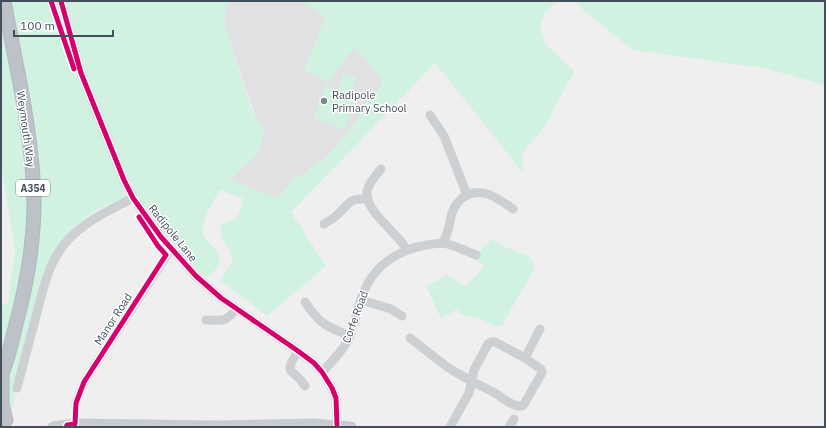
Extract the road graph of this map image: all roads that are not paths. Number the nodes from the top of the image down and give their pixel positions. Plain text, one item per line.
1 (4, 1) edge
2 (61, 1) edge
3 (430, 115) dead end
4 (381, 169) dead end
5 (467, 195) junction
6 (133, 198) junction
7 (368, 198) junction
8 (513, 209) dead end
9 (324, 224) dead end
10 (442, 243) junction
11 (171, 249) junction
12 (407, 250) junction
13 (476, 255) dead end
14 (361, 300) junction
15 (304, 302) dead end
16 (236, 309) junction
17 (402, 316) dead end
18 (206, 320) dead end
19 (540, 329) dead end
20 (350, 336) junction
21 (410, 338) dead end
22 (298, 351) junction
23 (525, 358) junction
24 (322, 372) junction
25 (2, 375) edge
26 (472, 381) junction
27 (305, 386) dead end
28 (17, 388) dead end
29 (76, 403) dead end
30 (8, 422) edge
31 (337, 425) junction
32 (67, 426) edge
33 (53, 427) edge
34 (352, 427) edge
35 (450, 427) edge

1 - 25 highway, Weymouth Way / A354
2 - 6 street, Radipole Lane
3 - 5 street
4 - 7 street
5 - 8 street
5 - 10 street
6 - 11 street, Radipole Lane
6 - 28 street
7 - 9 street
7 - 12 street
10 - 12 street, Corfe Road
10 - 13 street, Corfe Road
11 - 16 street, Radipole Lane
11 - 29 street, Manor Road
12 - 14 street, Corfe Road
14 - 17 street
14 - 20 street, Corfe Road
15 - 20 street
16 - 18 street
16 - 22 street, Radipole Lane
19 - 23 street
20 - 24 street, Corfe Road
21 - 26 street
22 - 24 street, Radipole Lane
22 - 27 street
23 - 26 street
23 - 26 street
24 - 31 street, Radipole Lane
25 - 30 highway, Weymouth Way / A354
26 - 35 street
31 - 32 main road
31 - 34 main road
32 - 33 main road

